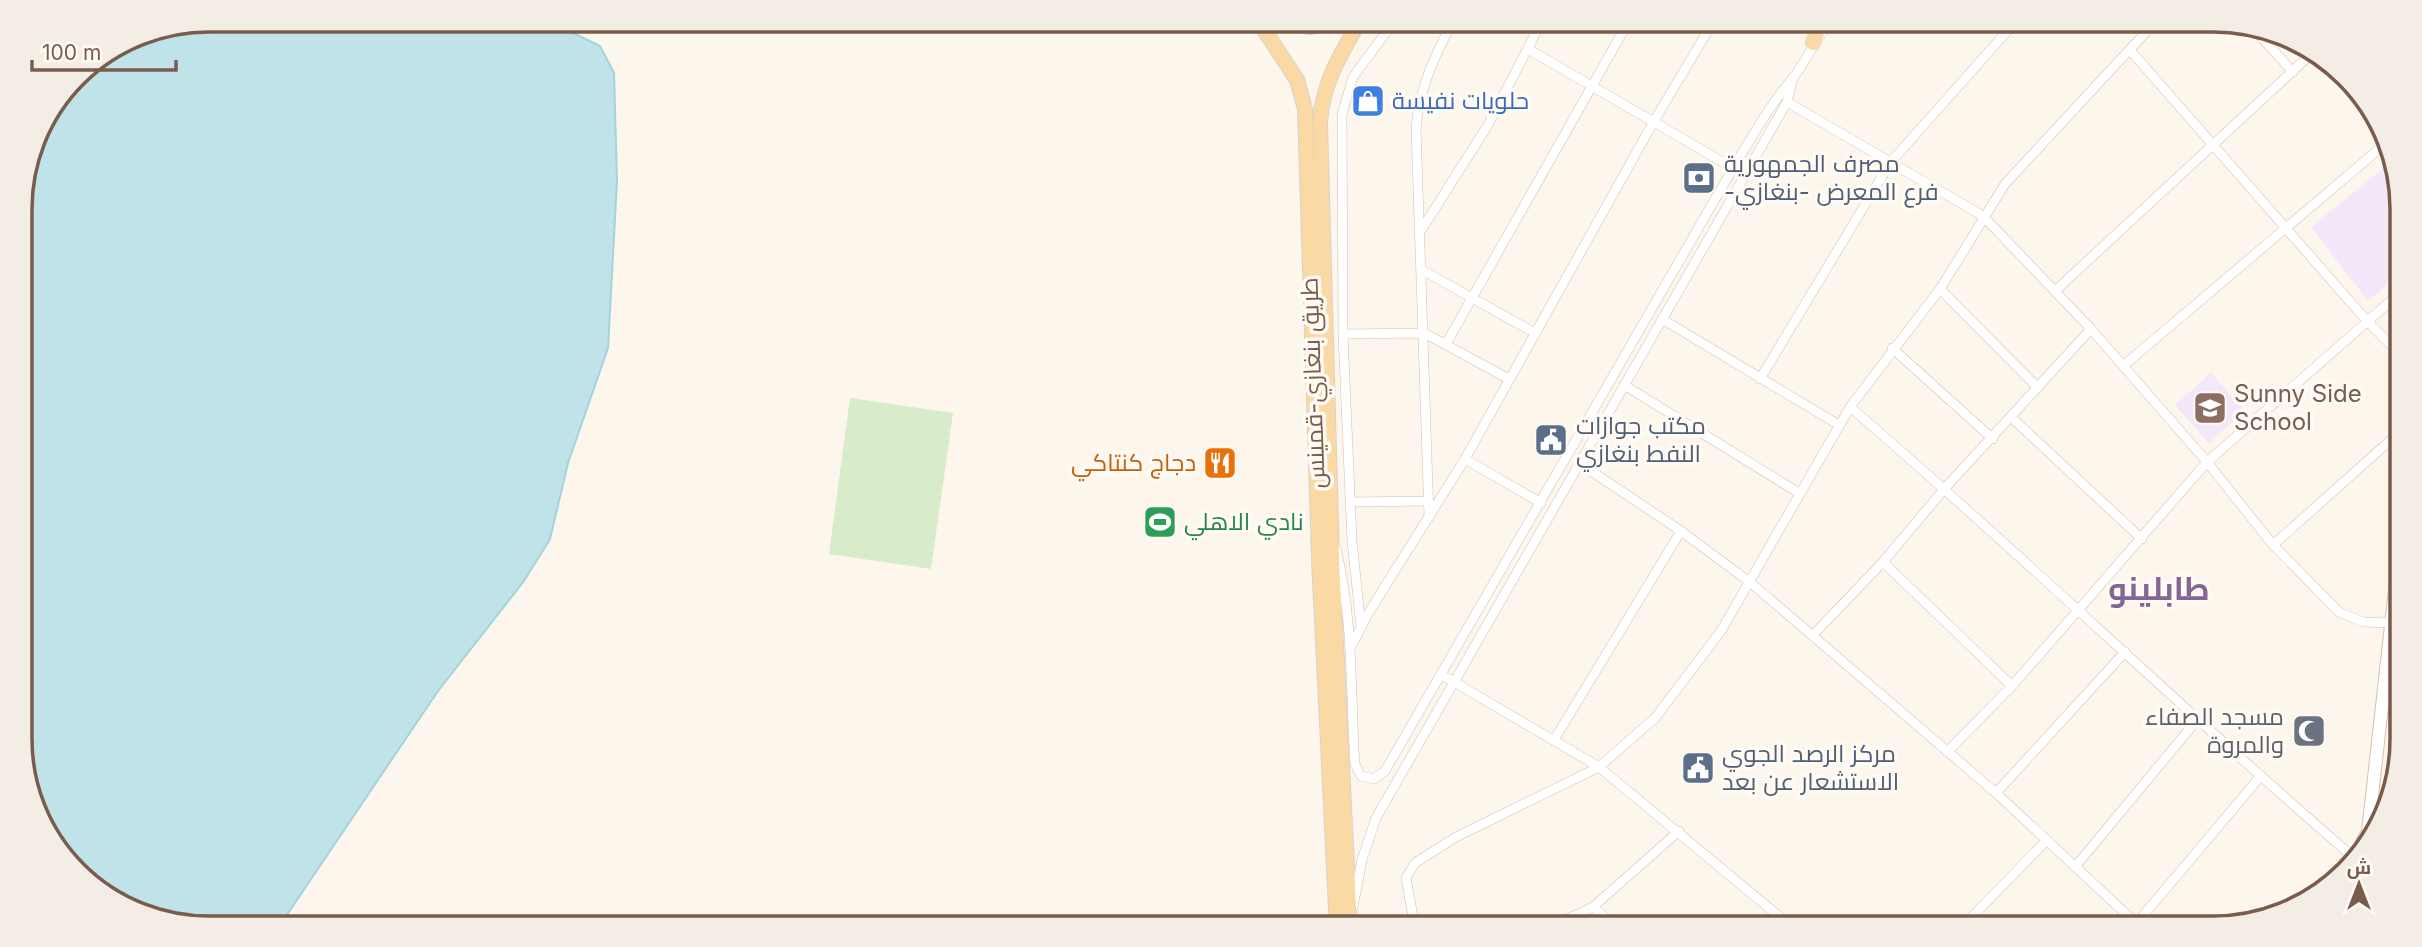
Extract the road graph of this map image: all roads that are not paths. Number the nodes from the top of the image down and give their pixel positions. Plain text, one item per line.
1 (1266, 32) edge
2 (1353, 32) edge
3 (1386, 32) edge
4 (1447, 32) edge
5 (1536, 32) edge
6 (1623, 32) edge
7 (1707, 32) edge
8 (1818, 32) edge
9 (1822, 32) edge
10 (2006, 32) edge
11 (2146, 32) edge
12 (2263, 39) edge
13 (1813, 43) junction
14 (1528, 49) junction
15 (2130, 50) junction
16 (2307, 58) edge
17 (2293, 72) junction
18 (1793, 77) junction
19 (1592, 85) junction
20 (1787, 102) junction
21 (1654, 121) junction
22 (2212, 144) junction
23 (2379, 149) edge
24 (1890, 163) junction
25 (1733, 168) junction
26 (1983, 216) junction
27 (2285, 228) junction
28 (1420, 232) junction
29 (1679, 262) junction
30 (1422, 270) junction
31 (1691, 271) junction
32 (1666, 286) junction
33 (1940, 289) junction
34 (2056, 290) junction
35 (1677, 293) junction
36 (1471, 298) junction
37 (2390, 301) edge
38 (1662, 319) junction
39 (2367, 321) junction
40 (2091, 329) junction
41 (1535, 332) junction
42 (1424, 333) junction
43 (1343, 334) junction
44 (1446, 344) junction
45 (2390, 344) edge
46 (1892, 348) junction
47 (2123, 366) junction
48 (1510, 379) junction
49 (1759, 379) junction
50 (1624, 385) junction
51 (2038, 388) junction
52 (1850, 408) junction
53 (2012, 418) junction
54 (1839, 425) junction
55 (1993, 439) junction
56 (2390, 441) edge
57 (1465, 459) junction
58 (1579, 463) junction
59 (2207, 463) junction
60 (1945, 488) junction
61 (1799, 493) junction
62 (1429, 501) junction
63 (1351, 502) junction
64 (1541, 503) junction
65 (1429, 517) junction
66 (1681, 531) junction
67 (1331, 533) junction
68 (2142, 539) junction
69 (2273, 545) junction
70 (1883, 562) junction
71 (1751, 583) junction
72 (2079, 611) junction
73 (2390, 623) edge
74 (1361, 628) junction
75 (1813, 635) junction
76 (1351, 648) junction
77 (2125, 652) junction
78 (1443, 675) junction
79 (1454, 682) junction
80 (2012, 686) junction
81 (2390, 716) edge
82 (2197, 720) junction
83 (1554, 740) junction
84 (1947, 752) junction
85 (1600, 767) junction
86 (2260, 777) junction
87 (1996, 793) junction
88 (2367, 825) edge
89 (1679, 831) junction
90 (2047, 840) junction
91 (2344, 849) edge
92 (2074, 867) junction
93 (1593, 907) junction
94 (1336, 915) edge
95 (1350, 915) edge
96 (1351, 915) edge
97 (1413, 915) edge
98 (1576, 915) edge
99 (1602, 915) edge
100 (1777, 915) edge
101 (1974, 915) edge
102 (2126, 915) edge
103 (2147, 915) edge

1 - 94 main road, طريق بنغازي-قمينس
2 - 67 main road
3 - 43 street
4 - 28 street
5 - 14 street
6 - 19 street
7 - 21 street
8 - 13 main road
9 - 13 street
10 - 24 street
11 - 15 street
12 - 17 street
13 - 18 street
14 - 19 street
14 - 28 street
15 - 22 street
15 - 26 street
16 - 17 street
17 - 22 street
18 - 20 street
18 - 25 street
19 - 21 street
19 - 36 street
20 - 24 street
20 - 31 street
21 - 25 street
21 - 41 street
22 - 27 street
22 - 34 street
23 - 27 street
24 - 26 street
24 - 49 street
25 - 29 street
26 - 33 street
26 - 34 street
27 - 39 street
27 - 47 street
28 - 30 street
29 - 31 street
29 - 32 street
30 - 36 street
30 - 42 street
31 - 35 street
32 - 35 street
32 - 64 street
33 - 46 street
33 - 51 street
34 - 40 street
35 - 38 street
36 - 41 street
36 - 44 street
37 - 39 street
38 - 49 street
38 - 50 street
39 - 45 street
39 - 59 street
40 - 47 street
40 - 51 street
41 - 48 street
42 - 43 street
42 - 44 street
42 - 62 street
43 - 63 street
44 - 48 street
46 - 52 street
46 - 55 street
47 - 59 street
48 - 57 street
49 - 54 street
50 - 58 street
50 - 61 street
51 - 53 street
52 - 54 street
52 - 60 street
53 - 55 street
53 - 68 street
54 - 61 street
55 - 60 street
56 - 69 street
57 - 64 street
57 - 65 street
58 - 66 street
58 - 79 street
59 - 68 street
59 - 69 street
60 - 70 street
60 - 72 street
61 - 71 street
62 - 63 street
62 - 65 street
63 - 74 street
64 - 78 street
65 - 74 street
66 - 71 street
66 - 83 street
67 - 76 street
67 - 95 main road
68 - 72 street
69 - 73 street
70 - 75 street
70 - 80 street
71 - 75 street
71 - 85 street
72 - 77 street
72 - 80 street
74 - 76 street
75 - 84 street
76 - 78 street
77 - 82 street
77 - 87 street
78 - 79 street
79 - 83 street
79 - 96 street
80 - 84 street
81 - 88 street
82 - 86 street
82 - 92 street
83 - 85 street
84 - 87 street
85 - 89 street
85 - 97 street
86 - 91 street
86 - 103 street
87 - 90 street
89 - 93 street
89 - 100 street
90 - 92 street
90 - 101 street
92 - 102 street
93 - 98 street
93 - 99 street

